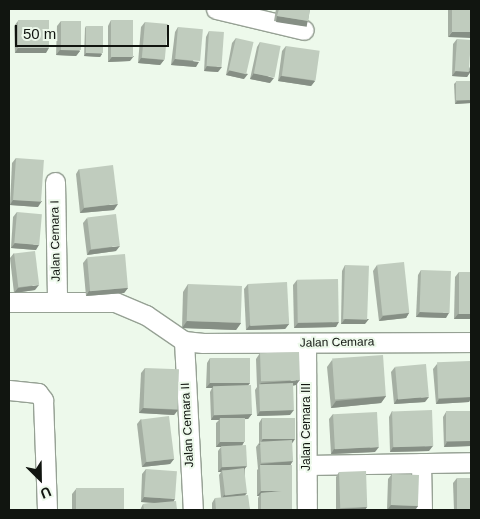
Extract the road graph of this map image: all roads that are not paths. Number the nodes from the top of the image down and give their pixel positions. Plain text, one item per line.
1 (216, 9) edge
2 (304, 30) edge
3 (55, 182) dead end
4 (57, 300) junction
5 (9, 302) edge
6 (184, 340) junction
7 (471, 342) edge
8 (306, 343) junction
9 (9, 390) edge
10 (471, 462) edge
11 (421, 463) junction
12 (307, 465) junction
13 (47, 510) edge
14 (193, 510) edge
15 (307, 510) edge
16 (422, 510) edge

1 - 2 street
3 - 4 street, Jalan Cemara I
4 - 5 street
4 - 6 street
6 - 8 street, Jalan Cemara
6 - 14 street, Jalan Cemara II
7 - 8 street, Jalan Cemara
8 - 12 street, Jalan Cemara III
9 - 13 street
10 - 11 street
11 - 12 street
11 - 16 street
12 - 15 street, Jalan Cemara III

